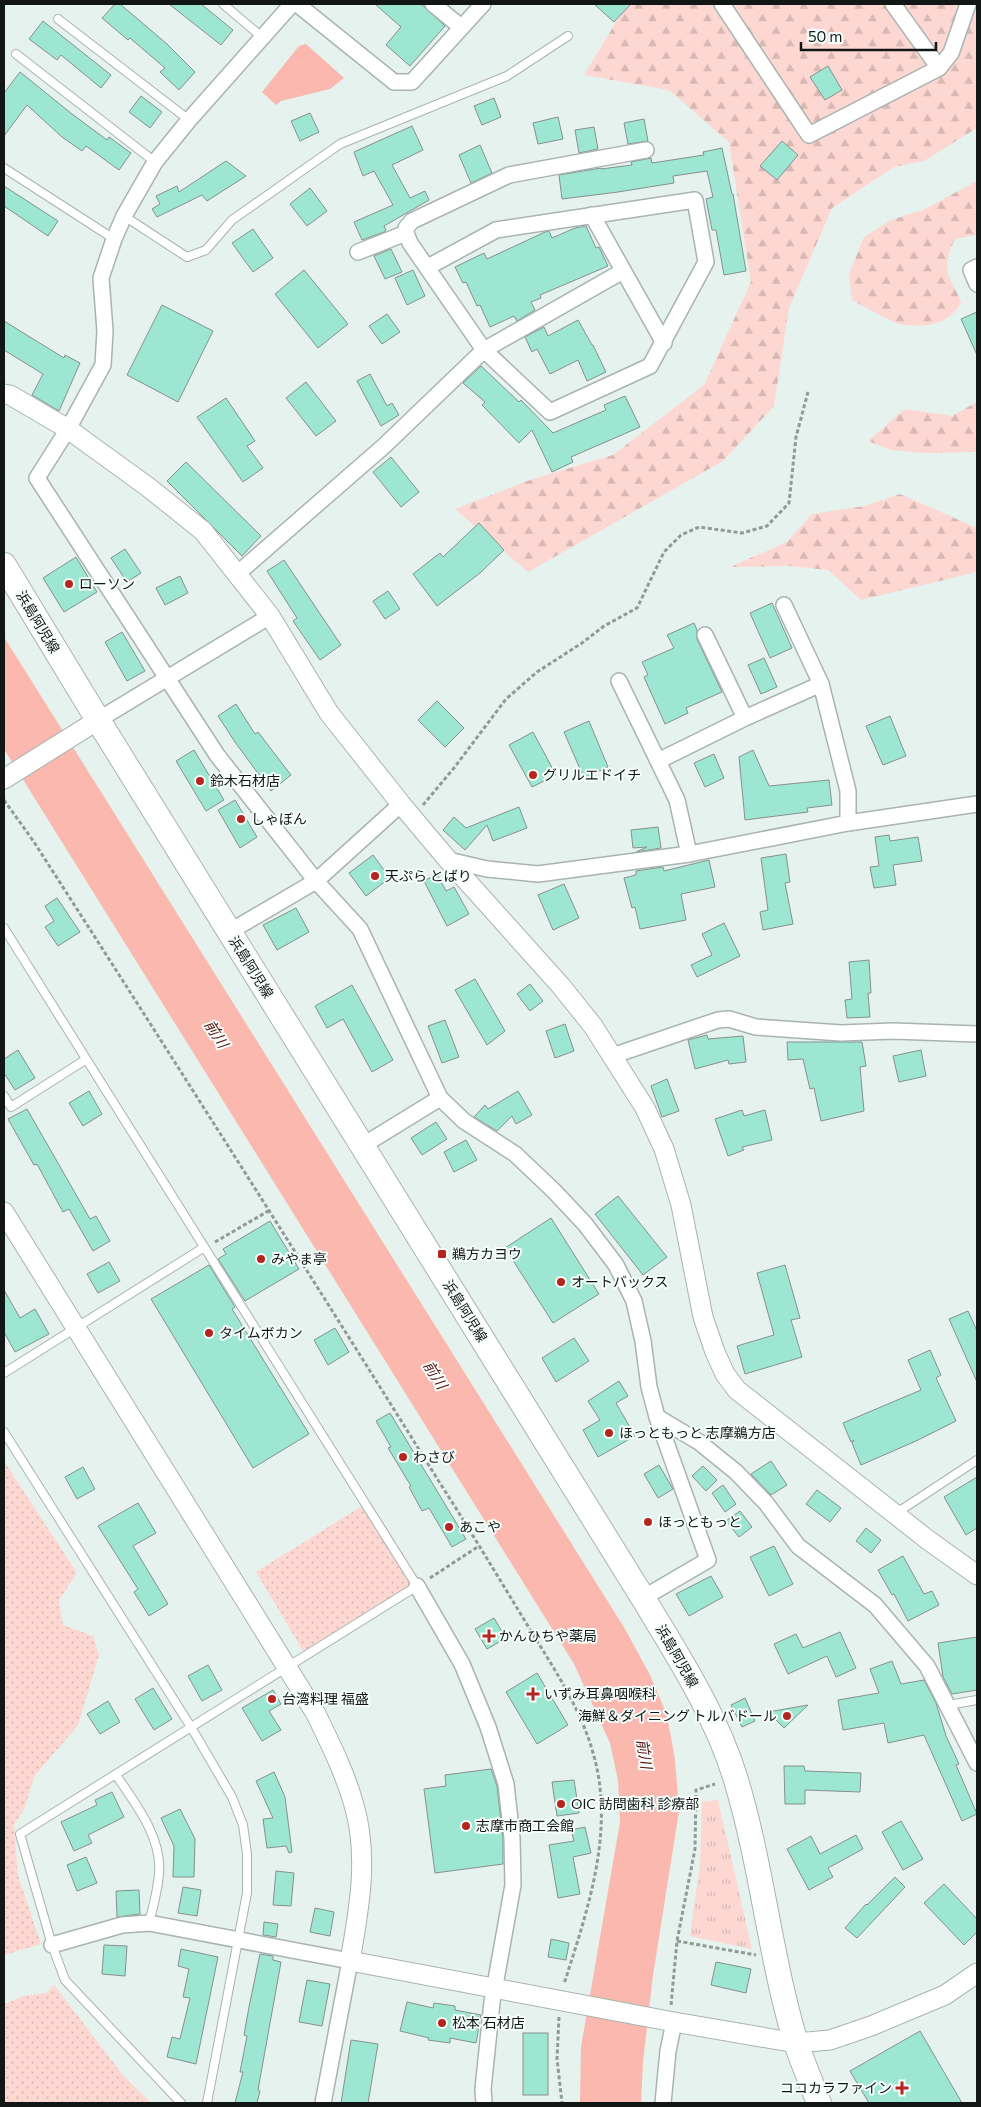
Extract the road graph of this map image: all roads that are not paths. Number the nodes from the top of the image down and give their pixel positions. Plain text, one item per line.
1 (223, 4) edge
2 (292, 4) edge
3 (297, 4) edge
4 (433, 4) edge
5 (483, 4) edge
6 (722, 4) edge
7 (893, 4) edge
8 (968, 4) edge
9 (58, 19) dead end
10 (462, 28) junction
11 (568, 36) dead end
12 (263, 38) junction
13 (16, 54) dead end
14 (939, 68) junction
15 (189, 120) junction
16 (646, 150) dead end
17 (155, 162) junction
18 (4, 168) edge
19 (592, 215) junction
20 (124, 216) junction
21 (406, 232) junction
22 (114, 239) junction
23 (358, 252) dead end
24 (428, 267) junction
25 (977, 267) edge
26 (623, 271) junction
27 (977, 284) edge
28 (664, 343) junction
29 (484, 350) junction
30 (4, 394) edge
31 (68, 429) junction
32 (4, 565) edge
33 (238, 574) junction
34 (784, 605) dead end
35 (270, 616) junction
36 (704, 635) dead end
37 (166, 678) junction
38 (619, 682) dead end
39 (821, 684) junction
40 (744, 718) junction
41 (89, 726) junction
42 (658, 760) junction
43 (4, 779) edge
44 (977, 804) edge
45 (407, 811) junction
46 (848, 823) junction
47 (689, 854) junction
48 (448, 860) junction
49 (316, 881) junction
50 (4, 928) edge
51 (229, 932) junction
52 (977, 1034) edge
53 (612, 1056) junction
54 (86, 1060) junction
55 (4, 1096) edge
56 (440, 1098) junction
57 (362, 1146) junction
58 (4, 1212) edge
59 (203, 1248) junction
60 (75, 1327) junction
61 (4, 1373) edge
62 (657, 1417) junction
63 (4, 1432) edge
64 (977, 1460) edge
65 (895, 1514) junction
66 (977, 1576) edge
67 (417, 1586) junction
68 (643, 1598) junction
69 (287, 1668) junction
70 (977, 1700) edge
71 (948, 1705) junction
72 (191, 1727) junction
73 (977, 1763) edge
74 (116, 1775) junction
75 (149, 1923) junction
76 (238, 1940) junction
77 (52, 1945) junction
78 (350, 1961) junction
79 (977, 1973) edge
80 (496, 1987) junction
81 (670, 2016) junction
82 (796, 2043) junction
83 (181, 2103) edge
84 (207, 2103) edge
85 (323, 2103) edge
86 (484, 2103) edge
87 (663, 2103) edge
88 (819, 2103) edge

1 - 12 lane
2 - 12 street
3 - 10 street
4 - 10 street
5 - 10 street
6 - 14 street
7 - 14 street
8 - 14 street
9 - 15 lane
11 - 20 lane
12 - 15 street
13 - 17 lane
15 - 17 street
16 - 21 street
17 - 20 street
18 - 22 lane
19 - 24 street
19 - 26 street
19 - 28 street
20 - 22 street
21 - 23 street
21 - 24 street
22 - 31 street
24 - 29 street
25 - 27 street
26 - 28 street
26 - 29 street
28 - 29 street
29 - 33 street
30 - 31 street
31 - 33 street
31 - 37 street
32 - 41 main road, 浜島阿児線
33 - 35 street
34 - 39 street
35 - 37 street
35 - 45 street
36 - 40 street
37 - 41 street
37 - 49 street
38 - 42 street
39 - 40 street
39 - 46 street
40 - 42 street
41 - 43 street
41 - 51 main road, 浜島阿児線
42 - 47 street
44 - 46 street
45 - 48 street
45 - 49 street
46 - 47 street
47 - 48 street
48 - 53 street
49 - 51 street
49 - 56 street
50 - 54 lane
51 - 57 main road, 浜島阿児線
52 - 53 street
53 - 65 street
54 - 55 lane
54 - 59 lane
56 - 57 street
56 - 62 street
57 - 68 main road, 浜島阿児線
58 - 60 street
59 - 60 lane
59 - 67 lane
60 - 61 lane
60 - 69 street
62 - 68 street
62 - 71 street
63 - 72 lane
64 - 65 lane
65 - 66 street
67 - 69 lane
67 - 80 street
68 - 82 main road, 浜島阿児線
69 - 72 lane
69 - 78 street
70 - 71 lane
71 - 73 street
72 - 74 lane
72 - 76 lane
74 - 75 lane
74 - 77 lane
75 - 76 street
75 - 77 street
76 - 78 street
76 - 84 lane
77 - 83 lane
78 - 80 street
78 - 85 street
79 - 82 street
80 - 81 street
80 - 86 street
81 - 82 street
81 - 87 street
82 - 88 main road, 浜島阿児線

